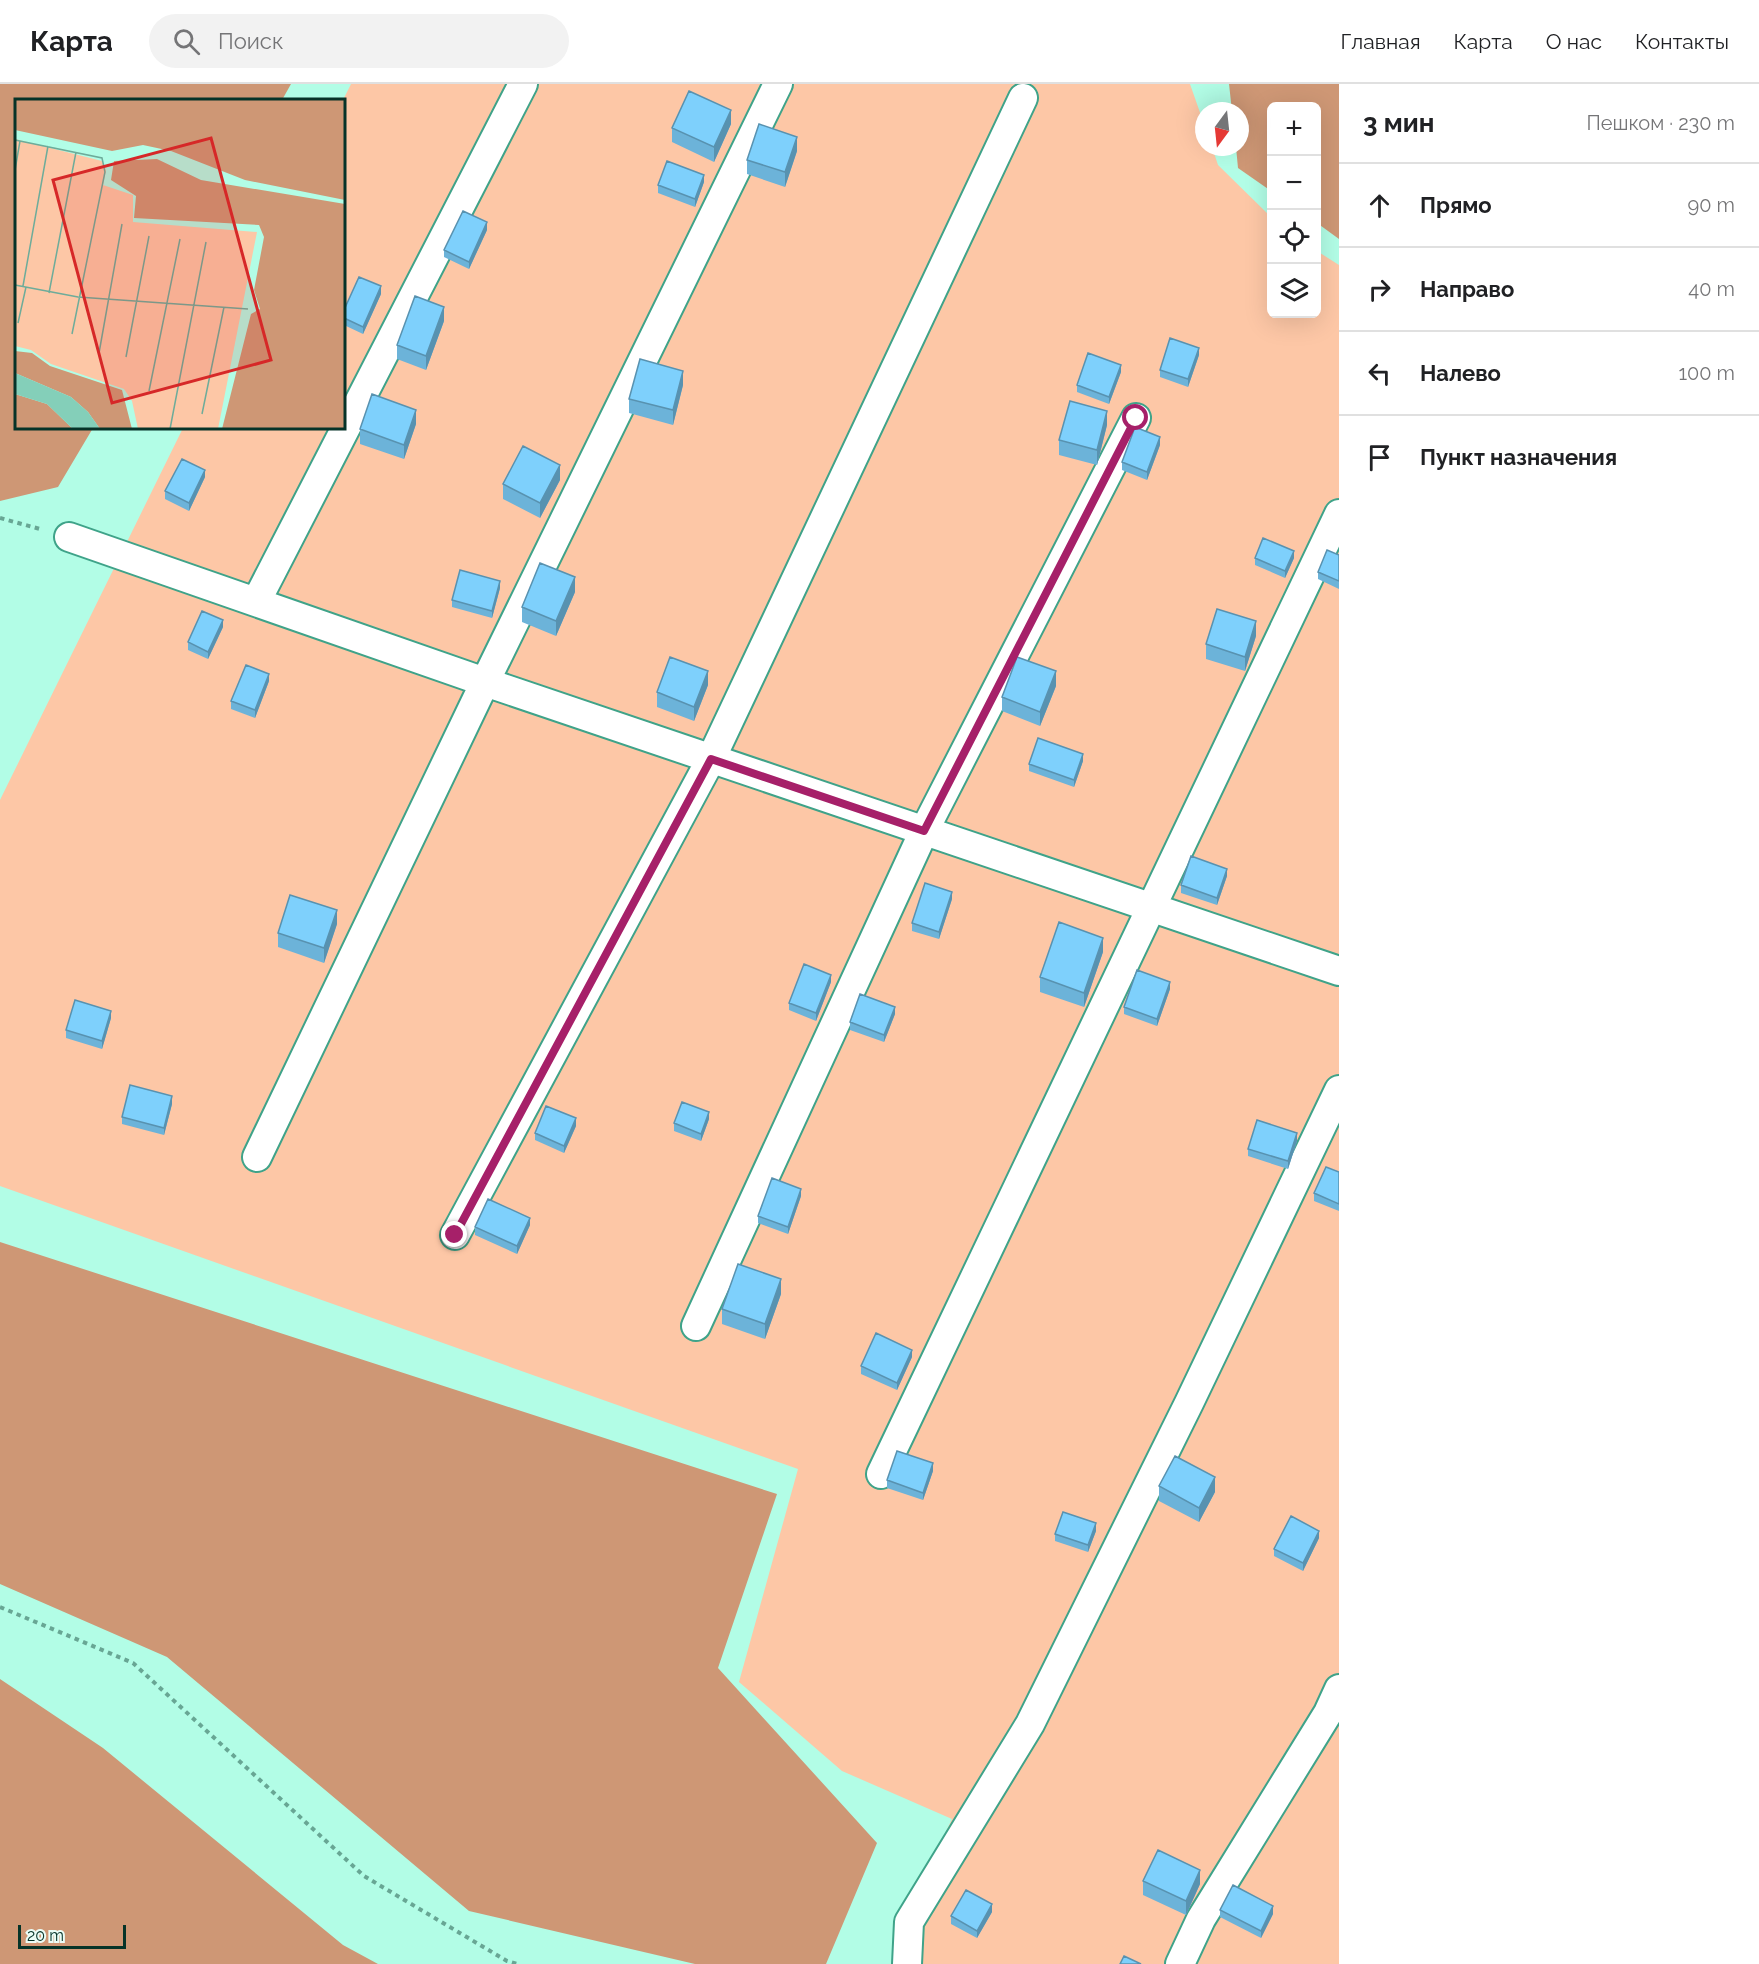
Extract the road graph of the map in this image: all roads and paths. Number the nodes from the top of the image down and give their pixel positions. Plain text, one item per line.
1 (523, 84) edge
2 (778, 84) edge
3 (1023, 98) dead end
4 (1136, 418) dead end
5 (1339, 514) edge
6 (0, 518) edge
7 (69, 537) joint
8 (256, 602) junction
9 (485, 682) junction
10 (711, 759) junction
11 (924, 831) junction
12 (1150, 908) junction
13 (1339, 971) edge
14 (1339, 1090) edge
15 (257, 1157) dead end
16 (455, 1235) dead end
17 (696, 1326) dead end
18 (881, 1474) dead end
19 (0, 1607) edge
20 (1339, 1689) edge
21 (517, 1964) edge
22 (907, 1964) edge
23 (1180, 1964) edge

1 - 8 street
2 - 9 street
3 - 10 street
4 - 11 street
5 - 12 street
6 - 7 path
7 - 8 street
8 - 9 street
9 - 10 street
9 - 15 street
10 - 11 street
10 - 16 street
11 - 12 street
11 - 17 street
12 - 13 street
12 - 18 street
14 - 22 street
19 - 21 path
20 - 23 street

